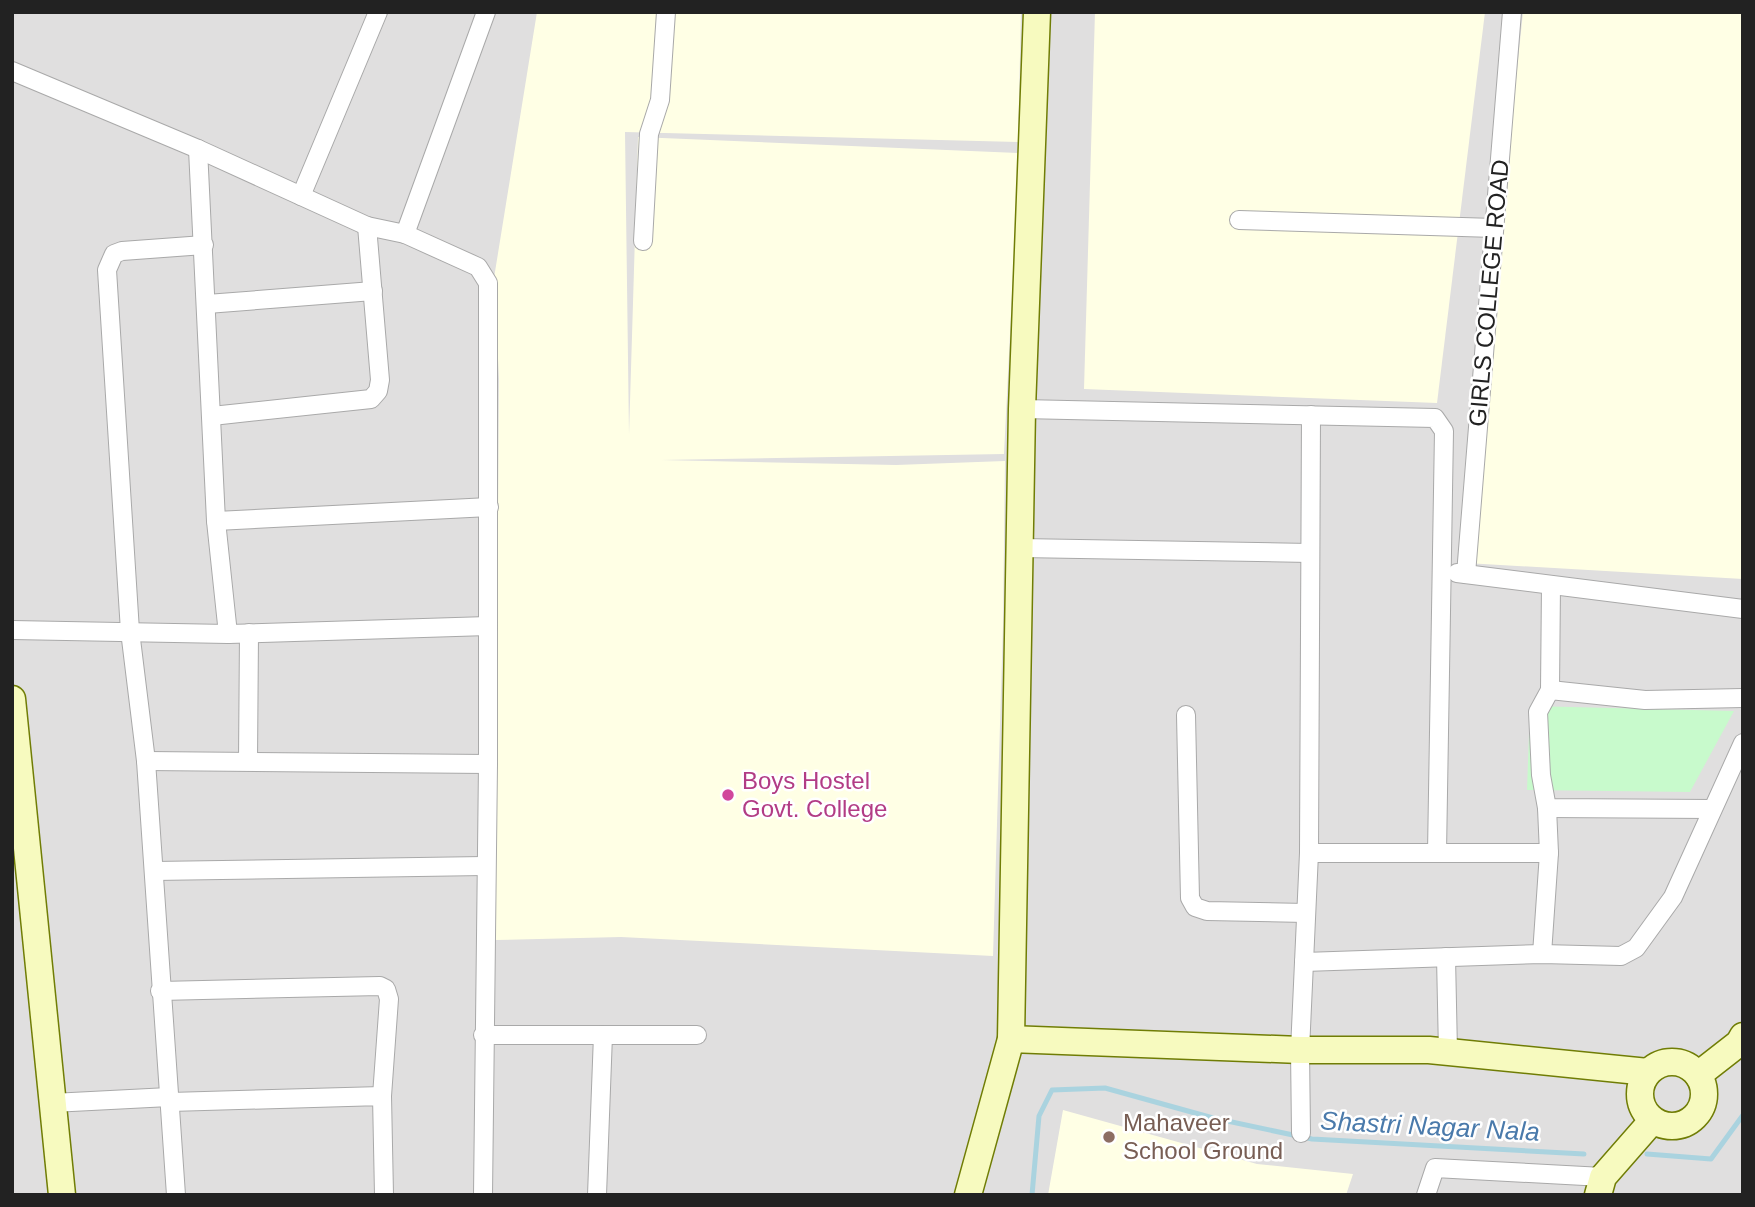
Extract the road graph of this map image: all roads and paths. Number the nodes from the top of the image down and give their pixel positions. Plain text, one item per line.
1 (378, 12) edge
2 (486, 12) edge
3 (666, 12) edge
4 (1037, 12) edge
5 (1512, 12) edge
6 (12, 71) edge
7 (198, 149) junction
8 (301, 196) junction
9 (1239, 220) dead end
10 (367, 226) junction
11 (1494, 228) junction
12 (405, 234) junction
13 (643, 241) dead end
14 (204, 245) junction
15 (373, 291) junction
16 (207, 304) junction
17 (1022, 409) junction
18 (1311, 415) junction
19 (212, 416) junction
20 (489, 507) junction
21 (216, 521) junction
22 (1020, 548) junction
23 (1310, 553) junction
24 (1443, 571) junction
25 (1466, 574) junction
26 (1551, 584) junction
27 (1743, 609) edge
28 (488, 626) junction
29 (12, 630) edge
30 (130, 631) junction
31 (249, 633) junction
32 (228, 634) junction
33 (1550, 690) junction
34 (1743, 698) edge
35 (12, 699) edge
36 (1186, 715) dead end
37 (1743, 743) edge
38 (146, 761) junction
39 (248, 761) junction
40 (488, 764) junction
41 (1547, 808) junction
42 (1712, 809) junction
43 (1309, 853) junction
44 (1437, 853) junction
45 (1549, 853) junction
46 (484, 866) junction
47 (154, 871) junction
48 (1306, 913) junction
49 (1542, 954) junction
50 (1446, 957) junction
51 (1304, 962) junction
52 (160, 991) junction
53 (483, 1035) junction
54 (603, 1035) junction
55 (697, 1035) dead end
56 (1011, 1039) junction
57 (1742, 1041) edge
58 (1300, 1050) junction
59 (1448, 1052) junction
60 (1648, 1072) junction
61 (1698, 1075) junction
62 (382, 1096) junction
63 (170, 1099) junction
64 (52, 1103) junction
65 (1653, 1121) junction
66 (1301, 1133) dead end
67 (1601, 1186) edge
68 (62, 1195) edge
69 (176, 1195) edge
70 (384, 1195) edge
71 (482, 1195) edge
72 (597, 1195) edge
73 (968, 1195) edge
74 (1426, 1195) edge

1 - 8 street
2 - 12 street
3 - 13 street
4 - 17 street
5 - 11 street, GIRLS COLLEGE ROAD
6 - 7 street
7 - 8 street
7 - 14 street
8 - 10 street
9 - 11 street
10 - 12 street
10 - 15 street
11 - 25 street, GIRLS COLLEGE ROAD
12 - 20 street
14 - 16 street
14 - 30 street
15 - 16 street
15 - 19 street
16 - 19 street
17 - 18 street
17 - 22 street
18 - 23 street
18 - 24 street
19 - 21 street
20 - 21 street
20 - 28 street
21 - 32 street
22 - 23 street
22 - 56 street
23 - 43 street
24 - 25 street
24 - 44 street
25 - 26 street
26 - 27 street
26 - 33 street
28 - 31 street
28 - 40 street
29 - 30 street
30 - 32 street
30 - 38 street
31 - 32 street
31 - 39 street
33 - 34 street
33 - 41 street
35 - 64 street
36 - 48 street
37 - 42 street
38 - 39 street
38 - 47 street
39 - 40 street
40 - 46 street
41 - 42 street
41 - 45 street
42 - 49 street
43 - 44 street
43 - 48 street
44 - 45 street
45 - 49 street
46 - 47 street
46 - 53 street
47 - 52 street
48 - 51 street
49 - 50 street
50 - 51 street
50 - 59 street
51 - 58 street
52 - 62 street
52 - 63 street
53 - 54 street
53 - 71 street
54 - 55 street
54 - 72 street
56 - 58 street
56 - 73 street
57 - 61 street
58 - 59 street
58 - 66 street
59 - 60 street
60 - 61 street
60 - 65 street
61 - 65 street
62 - 63 street
62 - 70 street
63 - 64 street
63 - 69 street
64 - 68 street
65 - 67 street
67 - 74 street

